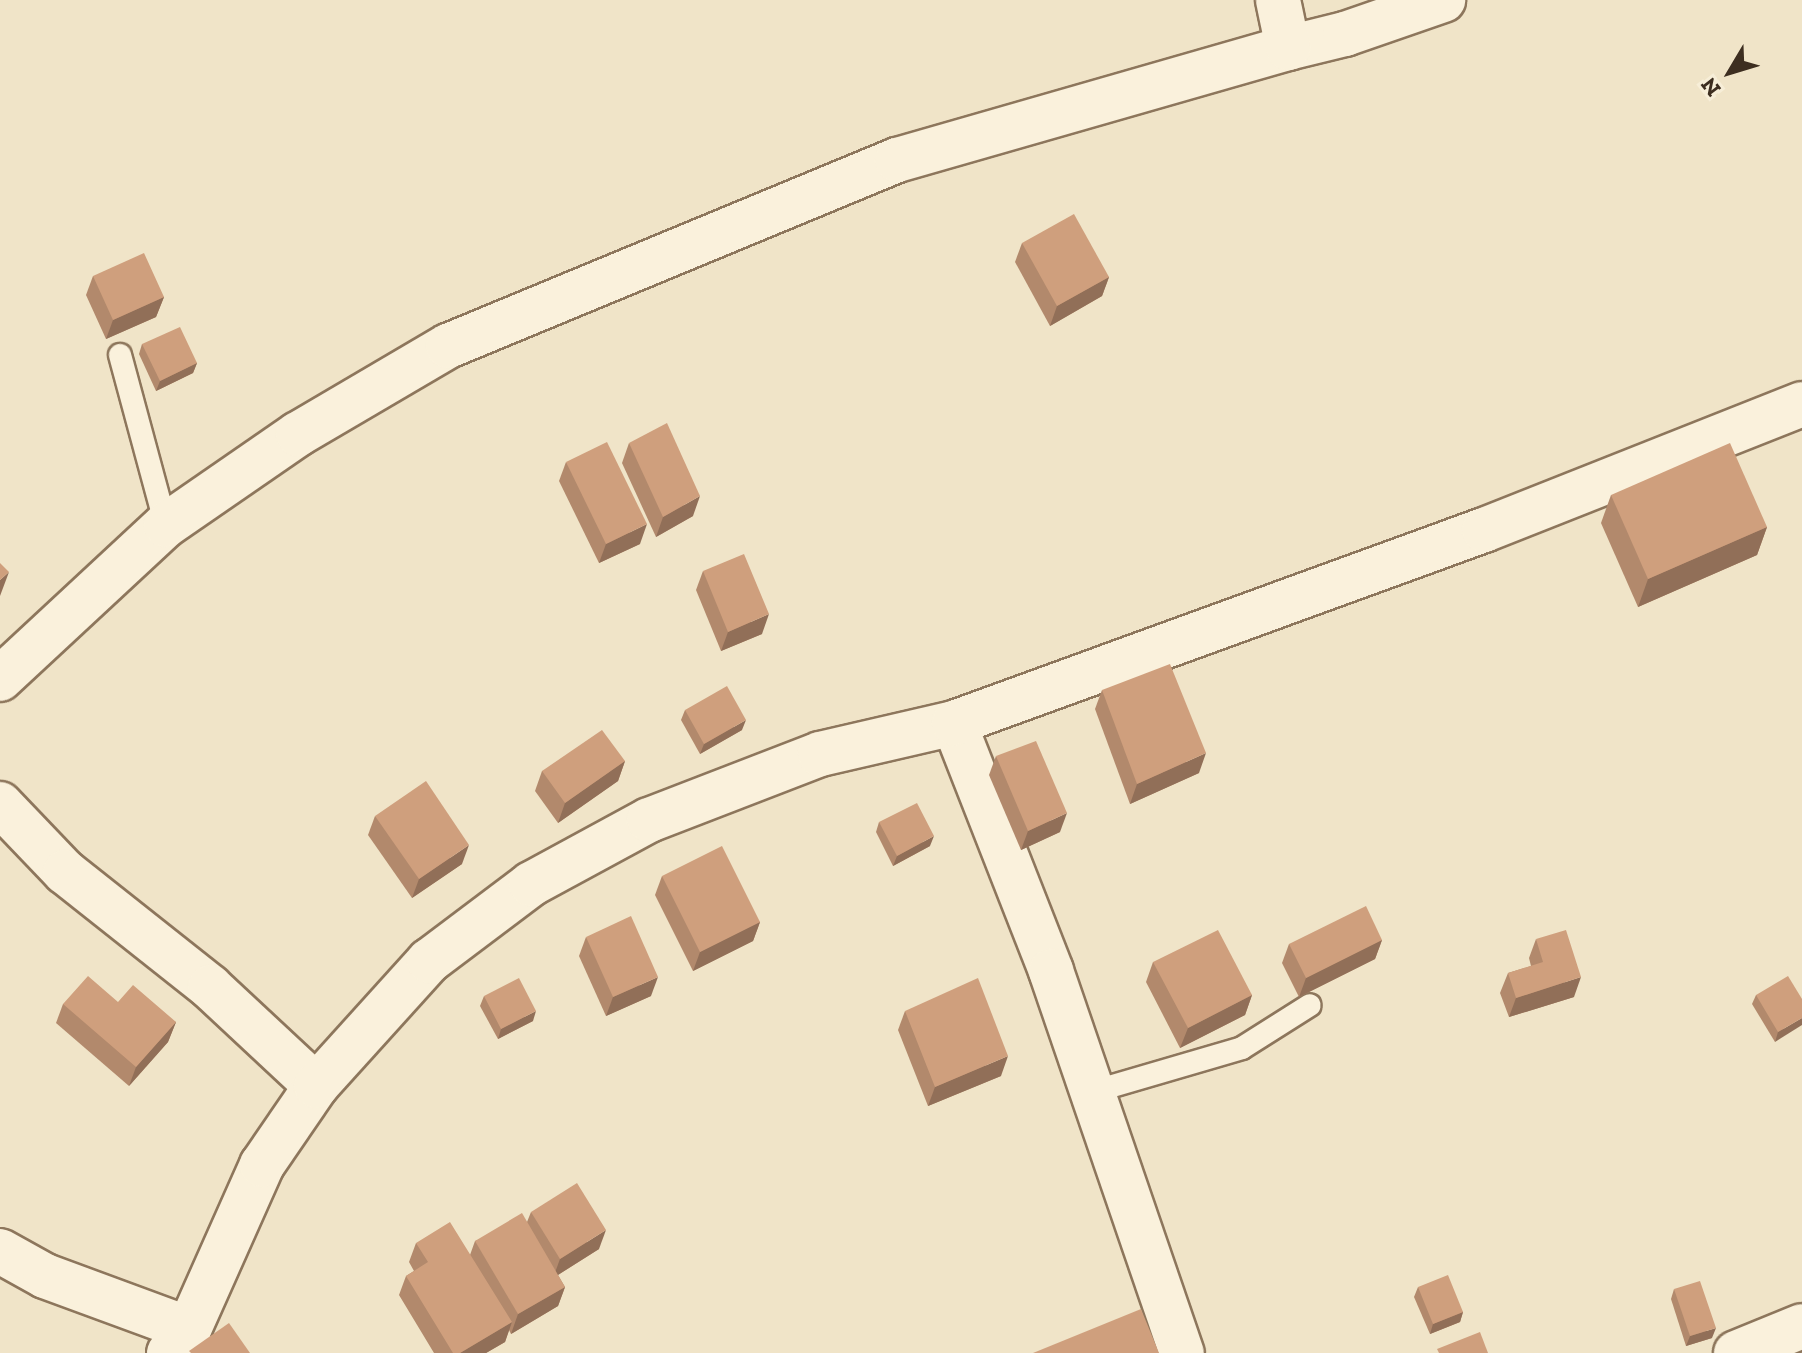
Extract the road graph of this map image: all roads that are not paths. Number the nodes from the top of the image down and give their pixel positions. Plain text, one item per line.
1 (1278, 0) edge
2 (1443, 0) edge
3 (1288, 48) junction
4 (120, 355) dead end
5 (1802, 404) edge
6 (166, 525) junction
7 (0, 679) edge
8 (954, 723) junction
9 (0, 804) edge
10 (1310, 1005) dead end
11 (316, 1086) junction
12 (1092, 1092) junction
13 (0, 1251) edge
14 (1802, 1326) edge
15 (179, 1341) edge
16 (1182, 1353) edge
17 (1736, 1353) edge

1 - 3 street
2 - 3 street
3 - 6 street
4 - 6 lane
5 - 8 street
6 - 7 street
8 - 11 street
8 - 12 street
9 - 11 street
10 - 12 lane
11 - 15 street
12 - 16 street
13 - 15 street
14 - 17 street

